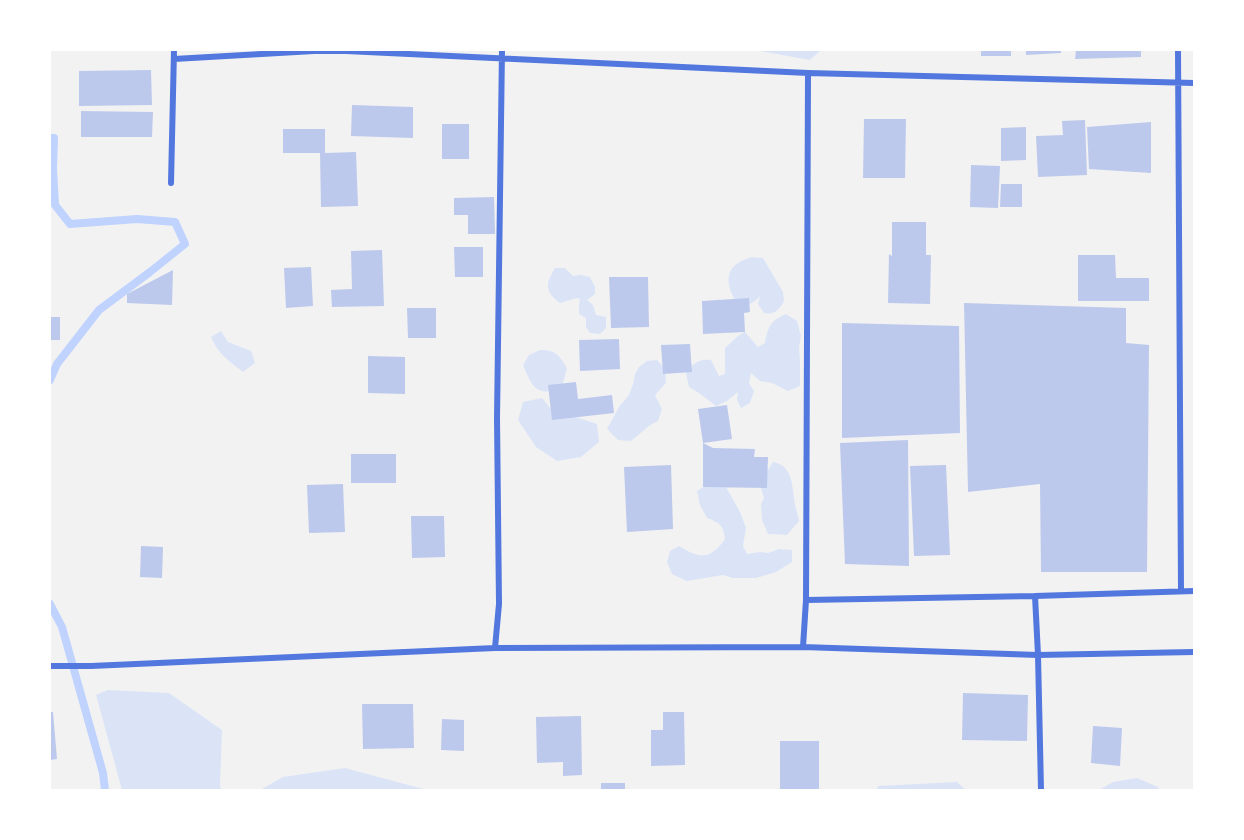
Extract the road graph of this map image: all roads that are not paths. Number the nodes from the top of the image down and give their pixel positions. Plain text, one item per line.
1 (174, 50) edge
2 (502, 50) edge
3 (1178, 50) edge
4 (502, 58) junction
5 (174, 59) junction
6 (808, 73) junction
7 (1178, 83) junction
8 (1194, 83) edge
9 (171, 183) dead end
10 (1181, 591) junction
11 (1194, 591) edge
12 (1035, 596) junction
13 (806, 600) junction
14 (803, 647) junction
15 (495, 648) junction
16 (1194, 652) edge
17 (1038, 655) junction
18 (51, 666) edge
19 (1041, 790) edge

1 - 5 street
2 - 4 street
3 - 7 street
4 - 5 street
4 - 6 street
4 - 15 street
5 - 9 street
6 - 7 street
6 - 13 street
7 - 8 street
7 - 10 street
10 - 11 street
10 - 12 street
12 - 13 street
12 - 17 street
13 - 14 street
14 - 15 street
14 - 17 street
15 - 18 street
16 - 17 street
17 - 19 street

